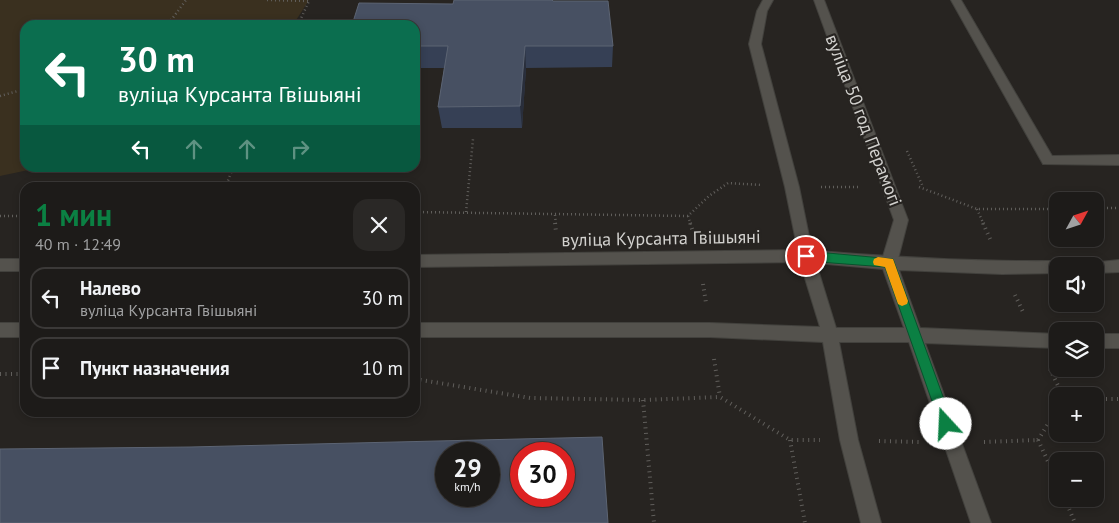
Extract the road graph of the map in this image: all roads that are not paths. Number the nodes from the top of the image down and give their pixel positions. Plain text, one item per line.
1 (768, 0) edge
2 (819, 0) edge
3 (956, 0) edge
4 (1119, 160) edge
5 (806, 256) junction
6 (420, 261) edge
7 (889, 263) junction
8 (0, 265) edge
9 (20, 265) edge
10 (1119, 266) edge
11 (1049, 267) edge
12 (1104, 267) edge
13 (0, 330) edge
14 (20, 330) edge
15 (420, 330) edge
16 (915, 335) junction
17 (830, 336) junction
18 (1049, 340) edge
19 (1104, 341) edge
20 (1119, 341) edge
21 (871, 523) edge
22 (981, 523) edge

1 - 5 street
2 - 7 street, вуліца 50 год Перамогі
3 - 4 street
5 - 6 street, вуліца Курсанта Гвішыяні
5 - 7 street, вуліца Курсанта Гвішыяні
5 - 17 street
7 - 11 street, вуліца Курсанта Гвішыяні
7 - 16 street
8 - 9 street
10 - 12 street
13 - 14 street
15 - 17 street
16 - 17 street
16 - 18 street
16 - 22 street
17 - 21 street
19 - 20 street

